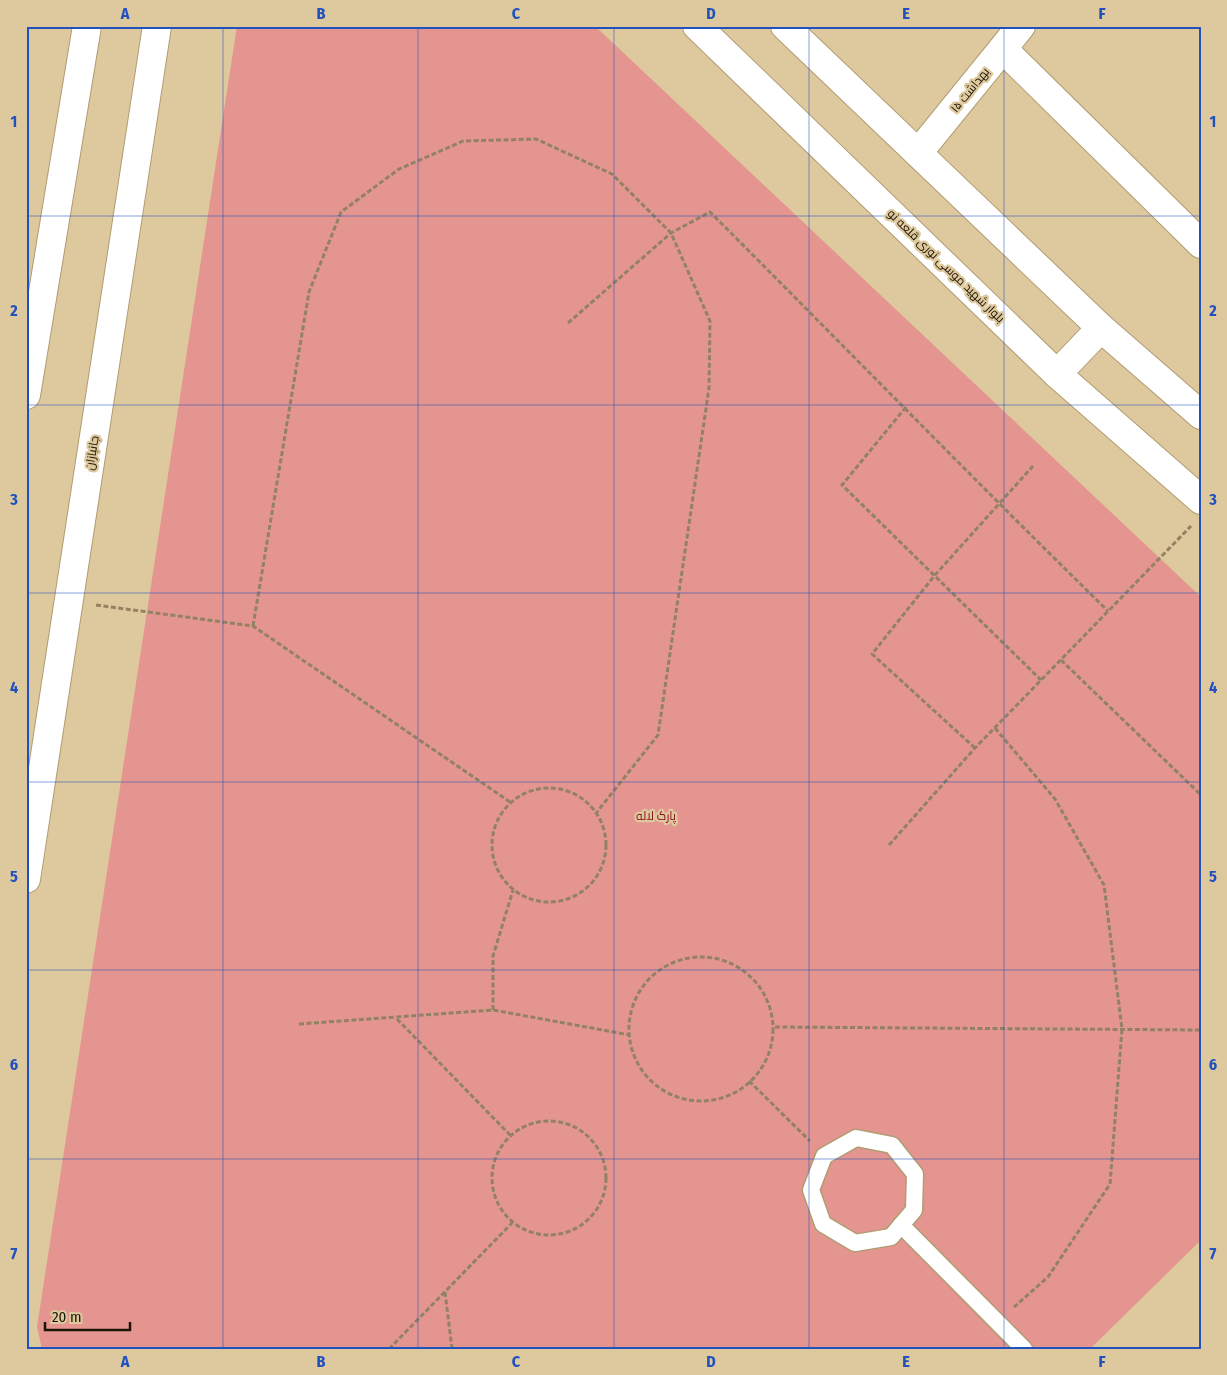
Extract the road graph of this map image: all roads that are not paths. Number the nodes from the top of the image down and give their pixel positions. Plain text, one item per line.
1 (86, 26) edge
2 (157, 26) edge
3 (697, 26) edge
4 (785, 26) edge
5 (1021, 26) edge
6 (1003, 48) junction
7 (918, 153) junction
8 (1201, 244) edge
9 (1101, 328) junction
10 (1057, 374) junction
11 (26, 394) edge
12 (1201, 415) edge
13 (1197, 511) edge
14 (26, 879) edge
15 (901, 1225) junction
16 (1024, 1349) edge

1 - 11 main road
2 - 14 main road, جانبازان
3 - 10 main road, بلوار شهید موسی نوری قلعه نو
4 - 7 main road
5 - 6 main road, بهداشت ۱۵
6 - 7 main road, بهداشت ۱۵
6 - 8 main road
7 - 9 main road
9 - 10 main road
9 - 12 main road
10 - 13 main road, بلوار شهید موسی نوری قلعه نو
15 - 15 lane
15 - 16 lane

